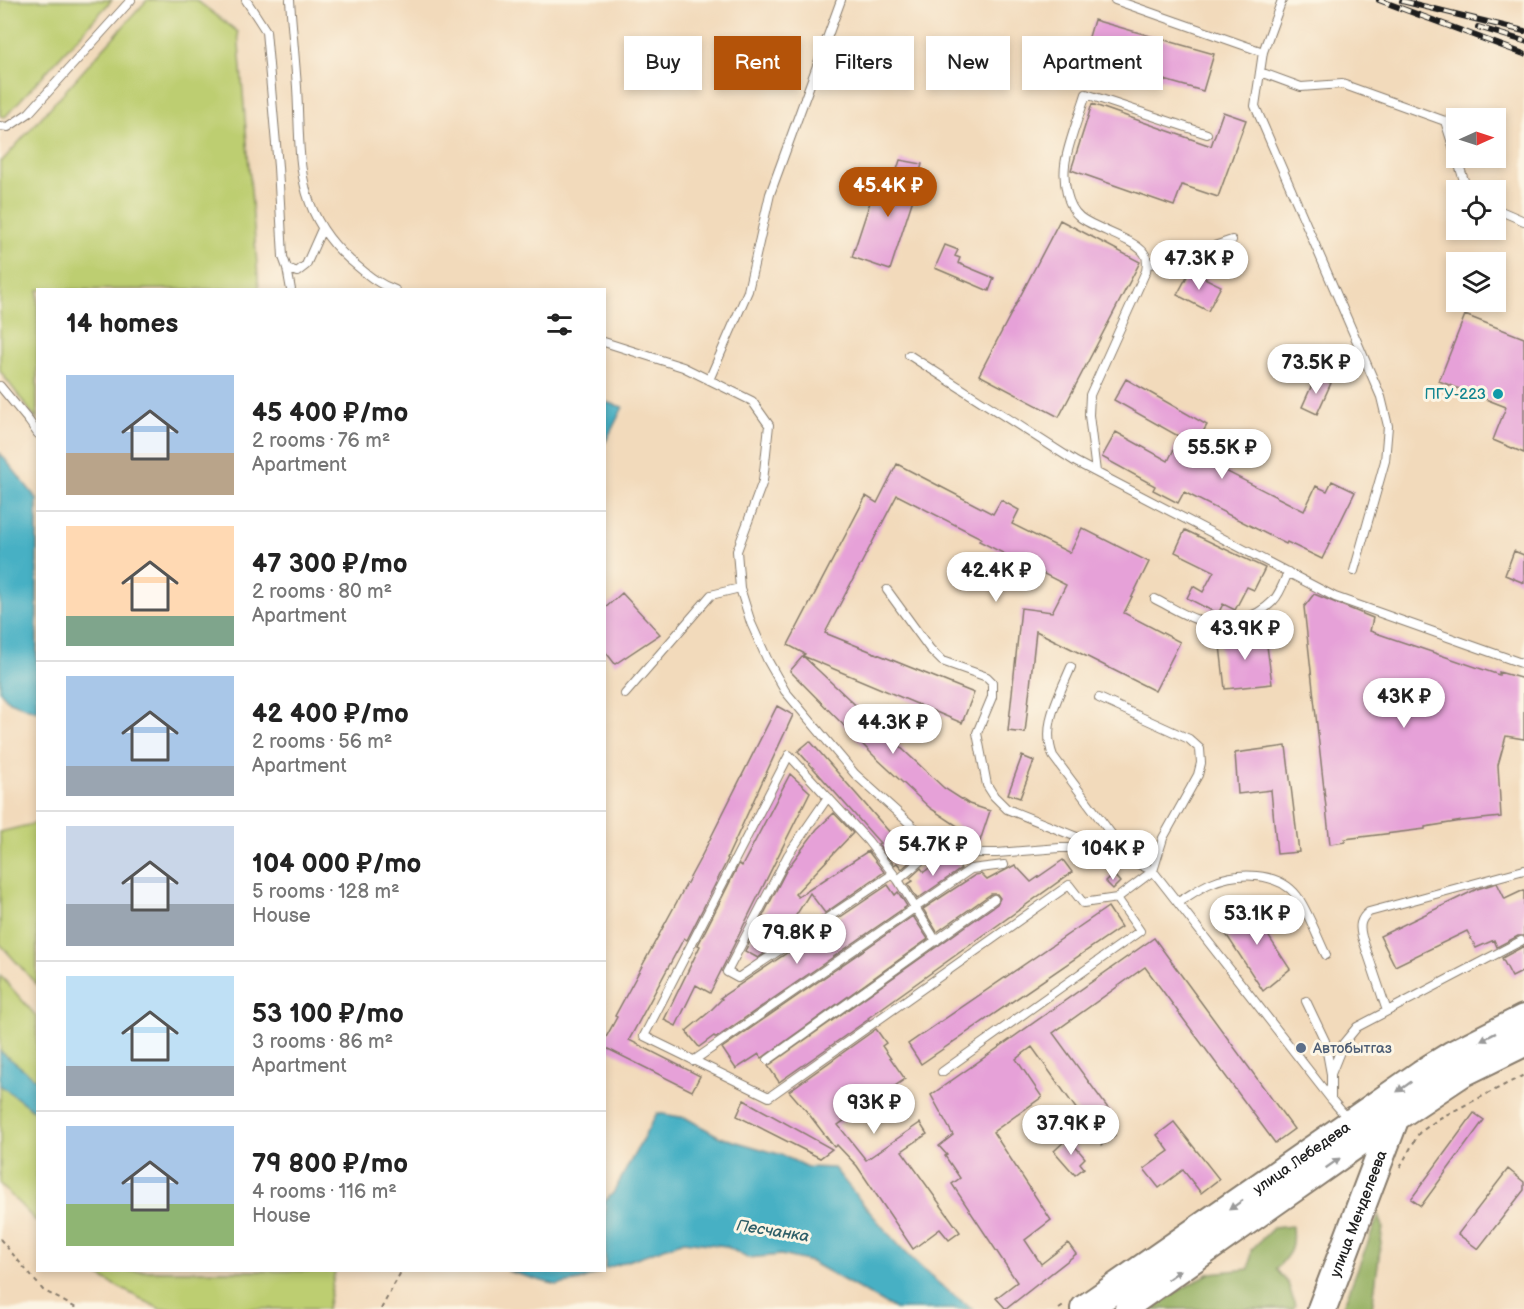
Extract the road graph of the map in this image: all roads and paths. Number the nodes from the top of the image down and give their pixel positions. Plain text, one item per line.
1 (131, 0) edge
2 (246, 0) edge
3 (290, 0) edge
4 (841, 0) edge
5 (1115, 0) edge
6 (1282, 0) edge
7 (1263, 52) junction
8 (1260, 72) junction
9 (0, 126) edge
10 (1207, 134) dead end
11 (1464, 180) edge
12 (1506, 213) edge
13 (1524, 221) edge
14 (322, 229) junction
15 (1232, 240) dead end
16 (1147, 263) junction
17 (287, 268) junction
18 (291, 288) edge
19 (390, 288) edge
20 (606, 343) edge
21 (909, 355) dead end
22 (709, 380) junction
23 (0, 386) edge
24 (36, 431) edge
25 (1096, 472) junction
26 (1354, 571) dead end
27 (1288, 572) junction
28 (740, 588) junction
29 (887, 590) dead end
30 (1155, 599) dead end
31 (1524, 664) edge
32 (1071, 667) dead end
33 (625, 694) dead end
34 (1099, 698) dead end
35 (828, 797) junction
36 (940, 844) junction
37 (1104, 848) junction
38 (1126, 858) junction
39 (1004, 865) dead end
40 (1524, 870) edge
41 (1153, 871) junction
42 (895, 877) junction
43 (1117, 898) junction
44 (994, 899) dead end
45 (1178, 902) junction
46 (915, 908) junction
47 (1521, 940) dead end
48 (936, 941) junction
49 (1326, 955) dead end
50 (1306, 1001) dead end
51 (1387, 1011) junction
52 (1524, 1019) edge
53 (1524, 1042) edge
54 (693, 1060) junction
55 (768, 1060) dead end
56 (942, 1072) dead end
57 (1331, 1074) junction
58 (1524, 1075) edge
59 (1330, 1099) junction
60 (1395, 1117) junction
61 (1359, 1133) junction
62 (1398, 1169) dead end
63 (0, 1239) edge
64 (401, 1272) edge
65 (78, 1309) edge
66 (381, 1309) edge
67 (1085, 1309) edge
68 (1126, 1309) edge
69 (1322, 1309) edge

1 - 9 lane
2 - 17 lane
3 - 14 lane
4 - 22 lane
5 - 7 lane
6 - 7 lane
7 - 8 lane
8 - 11 lane
8 - 26 lane
10 - 16 lane
12 - 13 lane
14 - 17 lane
14 - 19 lane
15 - 16 lane
16 - 25 lane
17 - 18 lane
20 - 22 lane
21 - 25 lane
22 - 28 lane
23 - 24 lane
25 - 27 lane
27 - 30 lane
27 - 31 lane
28 - 33 lane
28 - 36 lane
29 - 37 lane
32 - 38 lane
34 - 41 lane
35 - 42 lane
35 - 42 lane
35 - 54 lane
36 - 37 lane
36 - 42 lane
37 - 38 lane
38 - 41 lane
39 - 46 lane
40 - 51 lane
41 - 43 lane
41 - 45 lane
42 - 46 lane
43 - 54 lane
43 - 56 lane
44 - 48 lane
45 - 49 lane
45 - 59 lane
46 - 48 lane
46 - 54 lane
47 - 51 lane
48 - 55 lane
50 - 57 lane
51 - 57 lane
52 -> 61 highway, улица Лебедева
53 - 60 highway, улица Лебедева
57 - 59 lane
58 - 62 path
59 - 61 lane
60 - 61 main road, улица Лебедева
60 - 69 highway, улица Менделеева
61 -> 67 highway, улица Лебедева
68 -> 61 main road, улица Лебедева
63 - 65 path
64 - 66 path

